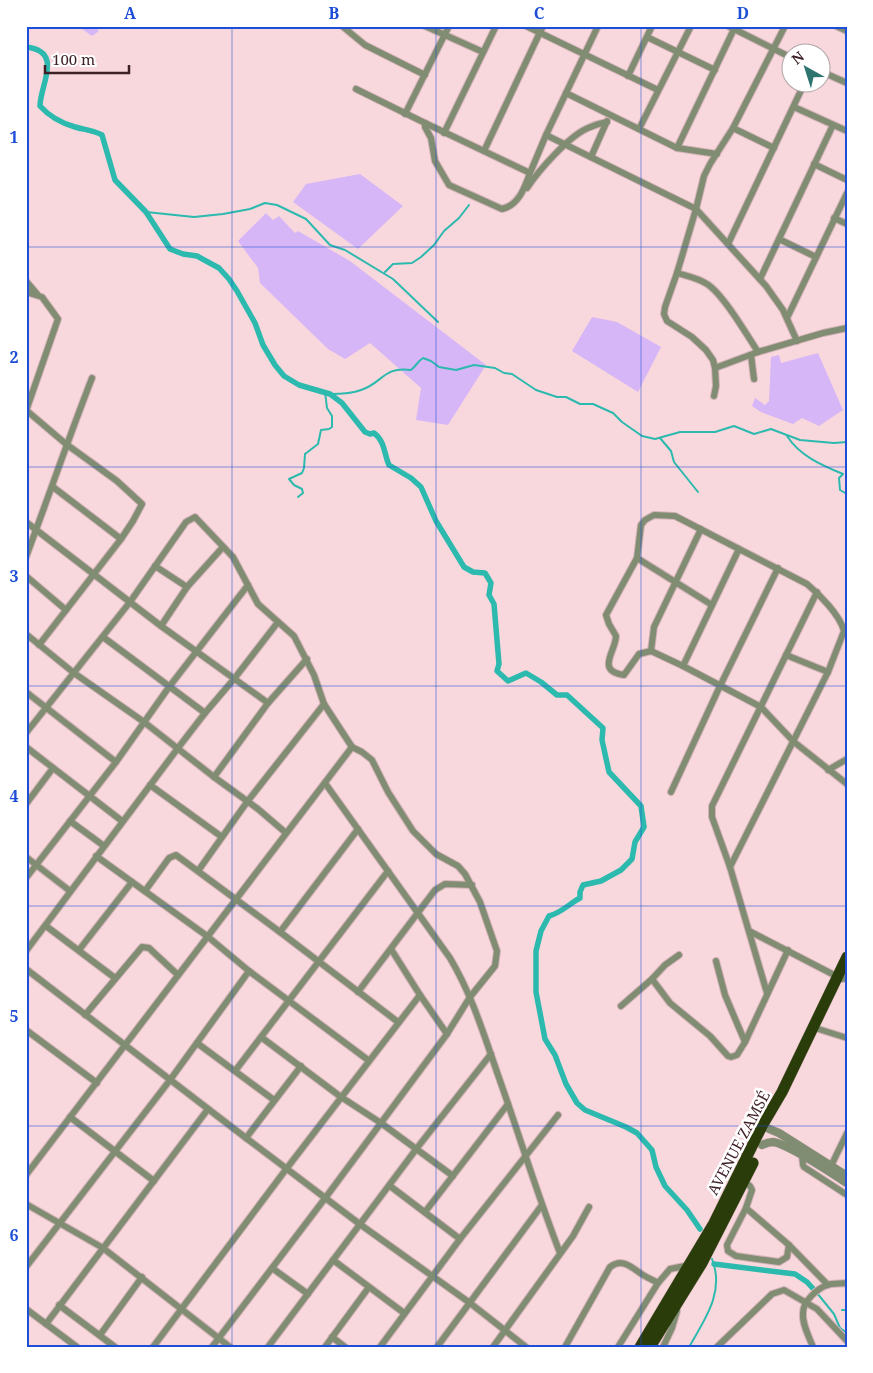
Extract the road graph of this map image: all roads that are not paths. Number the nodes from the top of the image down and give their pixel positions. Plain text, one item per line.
1 (342, 26) edge
2 (426, 26) edge
3 (449, 26) edge
4 (496, 26) edge
5 (526, 26) edge
6 (543, 26) edge
7 (598, 26) edge
8 (652, 26) edge
9 (690, 26) edge
10 (785, 26) edge
11 (836, 26) edge
12 (731, 28) edge
13 (847, 31) edge
14 (540, 33) junction
15 (444, 35) junction
16 (647, 37) junction
17 (774, 50) junction
18 (483, 52) junction
19 (677, 52) junction
20 (780, 53) edge
21 (584, 55) junction
22 (715, 70) junction
23 (425, 75) junction
24 (830, 75) edge
25 (628, 76) junction
26 (847, 83) edge
27 (356, 89) dead end
28 (658, 90) junction
29 (801, 92) edge
30 (566, 93) junction
31 (794, 107) junction
32 (405, 114) junction
33 (608, 118) junction
34 (424, 123) junction
35 (833, 125) junction
36 (733, 128) junction
37 (638, 129) junction
38 (847, 131) edge
39 (444, 133) junction
40 (546, 135) junction
41 (566, 145) junction
42 (677, 148) junction
43 (774, 148) junction
44 (484, 151) junction
45 (717, 154) junction
46 (591, 157) junction
47 (814, 164) junction
48 (530, 173) junction
49 (847, 180) edge
50 (847, 193) edge
51 (516, 201) junction
52 (696, 209) junction
53 (834, 218) junction
54 (847, 224) edge
55 (779, 239) junction
56 (728, 244) junction
57 (816, 256) junction
58 (677, 273) junction
59 (760, 279) junction
60 (26, 281) edge
61 (26, 292) edge
62 (38, 295) junction
63 (787, 318) junction
64 (847, 328) edge
65 (797, 341) junction
66 (755, 354) junction
67 (715, 368) junction
68 (92, 378) dead end
69 (754, 379) dead end
70 (714, 396) dead end
71 (26, 411) edge
72 (66, 444) junction
73 (53, 487) junction
74 (26, 522) edge
75 (701, 529) junction
76 (36, 531) junction
77 (121, 539) junction
78 (223, 547) junction
79 (739, 549) junction
80 (26, 557) edge
81 (637, 558) junction
82 (155, 566) junction
83 (778, 568) junction
84 (93, 575) junction
85 (26, 576) edge
86 (674, 582) junction
87 (248, 585) junction
88 (187, 587) junction
89 (817, 592) junction
90 (130, 602) junction
91 (712, 605) junction
92 (66, 610) junction
93 (278, 622) junction
94 (161, 626) junction
95 (26, 634) edge
96 (103, 636) junction
97 (39, 645) junction
98 (196, 651) junction
99 (651, 651) junction
100 (786, 655) junction
101 (307, 659) junction
102 (683, 666) junction
103 (828, 672) junction
104 (74, 673) junction
105 (234, 679) junction
106 (169, 686) junction
107 (720, 686) junction
108 (26, 692) edge
109 (268, 703) junction
110 (324, 704) junction
111 (46, 706) junction
112 (761, 707) junction
113 (205, 714) junction
114 (144, 722) junction
115 (26, 733) edge
116 (794, 742) junction
117 (26, 747) edge
118 (352, 747) junction
119 (178, 748) junction
120 (847, 759) edge
121 (116, 762) junction
122 (53, 768) junction
123 (828, 770) junction
124 (214, 777) junction
125 (325, 783) junction
126 (847, 784) edge
127 (150, 785) junction
128 (671, 792) dead end
129 (89, 796) junction
130 (247, 802) junction
131 (26, 804) edge
132 (70, 821) junction
133 (122, 821) junction
134 (358, 829) junction
135 (286, 833) junction
136 (222, 837) junction
137 (104, 846) junction
138 (96, 856) junction
139 (26, 857) edge
140 (36, 865) junction
141 (730, 867) junction
142 (198, 871) junction
143 (388, 871) junction
144 (26, 878) edge
145 (132, 882) junction
146 (472, 885) junction
147 (70, 891) junction
148 (144, 891) junction
149 (235, 900) junction
150 (418, 912) junction
151 (46, 926) junction
152 (749, 931) junction
153 (280, 932) junction
154 (208, 936) junction
155 (391, 949) junction
156 (79, 950) junction
157 (788, 950) junction
158 (26, 951) edge
159 (679, 955) dead end
160 (847, 957) edge
161 (716, 961) dead end
162 (318, 962) junction
163 (26, 969) edge
164 (249, 971) junction
165 (178, 975) junction
166 (842, 977) edge
167 (115, 978) junction
168 (652, 979) junction
169 (358, 992) junction
170 (767, 992) junction
171 (420, 995) junction
172 (470, 997) junction
173 (288, 1000) junction
174 (621, 1006) dead end
175 (85, 1015) junction
176 (398, 1022) junction
177 (812, 1027) junction
178 (26, 1030) edge
179 (447, 1034) junction
180 (261, 1037) junction
181 (847, 1038) edge
182 (745, 1042) junction
183 (197, 1043) junction
184 (124, 1046) junction
185 (491, 1054) junction
186 (368, 1060) junction
187 (301, 1066) junction
188 (235, 1071) junction
189 (170, 1080) junction
190 (97, 1083) junction
191 (341, 1098) junction
192 (274, 1100) junction
193 (508, 1104) junction
194 (208, 1110) junction
195 (558, 1115) dead end
196 (70, 1117) junction
197 (381, 1123) junction
198 (766, 1127) junction
199 (847, 1133) edge
200 (246, 1138) junction
201 (762, 1145) junction
202 (417, 1148) junction
203 (115, 1151) junction
204 (802, 1155) junction
205 (525, 1156) junction
206 (831, 1166) junction
207 (287, 1168) junction
208 (26, 1175) edge
209 (453, 1176) junction
210 (847, 1176) edge
211 (154, 1180) junction
212 (744, 1182) junction
213 (847, 1183) edge
214 (390, 1186) junction
215 (847, 1195) edge
216 (326, 1197) junction
217 (26, 1204) edge
218 (542, 1205) junction
219 (589, 1207) dead end
220 (746, 1208) junction
221 (426, 1212) junction
222 (60, 1222) junction
223 (361, 1225) junction
224 (460, 1239) junction
225 (789, 1245) junction
226 (103, 1248) junction
227 (560, 1252) junction
228 (333, 1260) junction
229 (690, 1265) junction
230 (26, 1267) edge
231 (272, 1268) junction
232 (433, 1275) junction
233 (142, 1277) junction
234 (658, 1283) junction
235 (847, 1284) edge
236 (828, 1285) junction
237 (370, 1287) junction
238 (308, 1294) junction
239 (682, 1296) junction
240 (807, 1302) junction
241 (470, 1303) junction
242 (59, 1305) junction
243 (182, 1308) junction
244 (26, 1309) edge
245 (404, 1313) junction
246 (46, 1324) junction
247 (505, 1331) junction
248 (100, 1335) junction
249 (219, 1337) junction
250 (332, 1337) junction
251 (847, 1341) edge
252 (77, 1347) edge
253 (115, 1347) edge
254 (153, 1347) edge
255 (212, 1347) edge
256 (230, 1347) edge
257 (268, 1347) edge
258 (325, 1347) edge
259 (345, 1347) edge
260 (380, 1347) edge
261 (437, 1347) edge
262 (492, 1347) edge
263 (526, 1347) edge
264 (565, 1347) edge
265 (618, 1347) edge
266 (640, 1347) edge
267 (650, 1347) edge
268 (663, 1347) edge
269 (717, 1347) edge
270 (814, 1347) edge

1 - 23 street
2 - 15 street
3 - 15 street
4 - 18 street
5 - 14 street
6 - 14 street
7 - 21 street
8 - 16 street
9 - 19 street
10 - 17 street
11 - 13 street
12 - 17 street
12 - 22 street
14 - 21 street
14 - 44 street
15 - 18 street
15 - 23 street
16 - 19 street
16 - 25 street
17 - 20 street
17 - 36 street
18 - 39 street
19 - 22 street
19 - 28 street
21 - 25 street
21 - 30 street
22 - 42 street
23 - 32 street
24 - 26 street
25 - 28 street
27 - 32 street
28 - 37 street
29 - 31 street
30 - 33 street
30 - 40 street
31 - 35 street
31 - 43 street
32 - 34 street
33 - 37 street
33 - 41 street
33 - 46 street
34 - 39 street
34 - 51 street
35 - 38 street
35 - 47 street
36 - 43 street
36 - 45 street
37 - 42 street
39 - 44 street
40 - 41 street
40 - 48 street
41 - 46 street
41 - 51 street
42 - 45 street
43 - 56 street
44 - 48 street
45 - 52 street
46 - 52 street
47 - 49 street
47 - 55 street
48 - 51 street
50 - 53 street
52 - 56 street
52 - 58 street
53 - 54 street
53 - 57 street
55 - 57 street
55 - 59 street
56 - 59 street
57 - 63 street
58 - 66 street
58 - 67 street
59 - 63 street
60 - 62 street
61 - 62 street
62 - 71 street
63 - 65 street
64 - 65 street
65 - 66 street
66 - 67 street
66 - 69 street
67 - 70 street
68 - 72 street
71 - 72 street
72 - 73 street
72 - 77 street
73 - 76 street
73 - 77 street
74 - 76 street
75 - 79 street
75 - 81 street
75 - 86 street
76 - 80 street
76 - 84 street
77 - 84 street
78 - 82 street
78 - 87 street
78 - 88 street
79 - 83 street
79 - 91 street
81 - 86 street
81 - 99 street
82 - 88 street
82 - 90 street
83 - 89 street
83 - 107 street
84 - 90 street
84 - 92 street
85 - 92 street
86 - 91 street
86 - 99 street
87 - 93 street
87 - 98 street
88 - 94 street
89 - 100 street
89 - 103 street
90 - 94 street
90 - 96 street
91 - 102 street
92 - 97 street
93 - 101 street
93 - 105 street
94 - 98 street
95 - 97 street
96 - 104 street
96 - 106 street
97 - 104 street
98 - 105 street
98 - 106 street
99 - 102 street
100 - 103 street
100 - 112 street
101 - 109 street
101 - 110 street
102 - 107 street
103 - 116 street
104 - 111 street
104 - 114 street
105 - 109 street
105 - 113 street
106 - 113 street
106 - 114 street
107 - 112 street
107 - 128 street
108 - 111 street
109 - 124 street
110 - 118 street
110 - 130 street
111 - 115 street
111 - 121 street
112 - 116 street
112 - 141 street
113 - 119 street
114 - 119 street
114 - 121 street
116 - 123 street
116 - 141 street
117 - 122 street
118 - 125 street
118 - 146 street
119 - 124 street
119 - 127 street
120 - 123 street
121 - 129 street
122 - 129 street
122 - 131 street
123 - 126 street
124 - 130 street
125 - 134 street
125 - 135 street
127 - 133 street
127 - 136 street
129 - 132 street
129 - 133 street
130 - 135 street
130 - 136 street
132 - 137 street
132 - 140 street
133 - 137 street
134 - 143 street
134 - 153 street
135 - 149 street
136 - 142 street
137 - 138 street
138 - 145 street
138 - 147 street
139 - 140 street
140 - 144 street
140 - 147 street
141 - 152 street
142 - 148 street
142 - 149 street
143 - 150 street
143 - 162 street
145 - 148 street
145 - 156 street
146 - 150 street
146 - 172 street
147 - 151 street
148 - 154 street
149 - 153 street
149 - 154 street
150 - 155 street
150 - 172 street
151 - 156 street
151 - 158 street
152 - 157 street
152 - 170 street
153 - 162 street
154 - 164 street
154 - 165 street
155 - 169 street
155 - 171 street
156 - 167 street
157 - 166 street
157 - 170 street
159 - 168 street
160 - 166 highway, AVENUE ZAMSÉ
161 - 182 street
162 - 169 street
162 - 173 street
163 - 175 street
164 - 173 street
164 - 183 street
165 - 167 street
165 - 184 street
166 - 177 highway, AVENUE ZAMSÉ
167 - 175 street
168 - 174 street
168 - 182 street
169 - 176 street
170 - 182 street
171 - 176 street
171 - 179 street
172 - 179 street
172 - 185 street
173 - 180 street
173 - 186 street
175 - 184 street
176 - 186 street
177 - 181 street
177 - 198 highway, AVENUE ZAMSÉ
178 - 190 street
179 - 197 street
180 - 187 street
180 - 188 street
183 - 188 street
183 - 189 street
184 - 189 street
184 - 190 street
185 - 193 street
185 - 202 street
186 - 191 street
187 - 191 street
187 - 192 street
188 - 192 street
189 - 194 street
189 - 203 street
190 - 196 street
191 - 197 street
191 - 207 street
192 - 200 street
193 - 205 street
193 - 209 street
194 - 200 street
194 - 211 street
195 - 205 street
196 - 203 street
196 - 208 street
197 - 202 street
197 - 216 street
198 - 201 highway, AVENUE ZAMSÉ
198 - 206 street
198 - 229 highway, AVENUE ZAMSÉ
199 - 206 street
200 - 207 street
201 - 204 street
201 - 212 highway, AVENUE ZAMSÉ
202 - 209 street
202 - 214 street
203 - 211 street
203 - 222 street
204 - 213 street
204 - 215 street
205 - 218 street
205 - 224 street
206 - 210 street
207 - 216 street
207 - 243 street
209 - 221 street
211 - 226 street
212 - 220 street
212 - 239 highway, AVENUE ZAMSÉ
214 - 221 street
214 - 223 street
216 - 223 street
216 - 231 street
217 - 222 street
218 - 227 street
218 - 241 street
219 - 227 street
220 - 225 street
220 - 225 street
221 - 224 street
222 - 226 street
222 - 230 street
223 - 228 street
223 - 232 street
224 - 232 street
225 - 236 street
226 - 233 street
226 - 242 street
227 - 247 street
228 - 237 street
228 - 238 street
229 - 234 street
229 - 266 highway, AVENUE ZAMSÉ
231 - 238 street
231 - 249 street
232 - 241 street
232 - 245 street
233 - 243 street
233 - 248 street
234 - 264 street
234 - 265 street
235 - 236 street
236 - 240 street
237 - 245 street
237 - 250 street
238 - 257 street
239 - 267 highway, AVENUE ZAMSÉ
239 - 268 street
240 - 251 street
240 - 269 street
240 - 270 street
241 - 247 street
241 - 261 street
242 - 246 street
242 - 248 street
243 - 249 street
243 - 254 street
244 - 246 street
245 - 260 street
246 - 252 street
247 - 262 street
247 - 263 street
248 - 253 street
249 - 255 street
249 - 256 street
250 - 258 street
250 - 259 street

